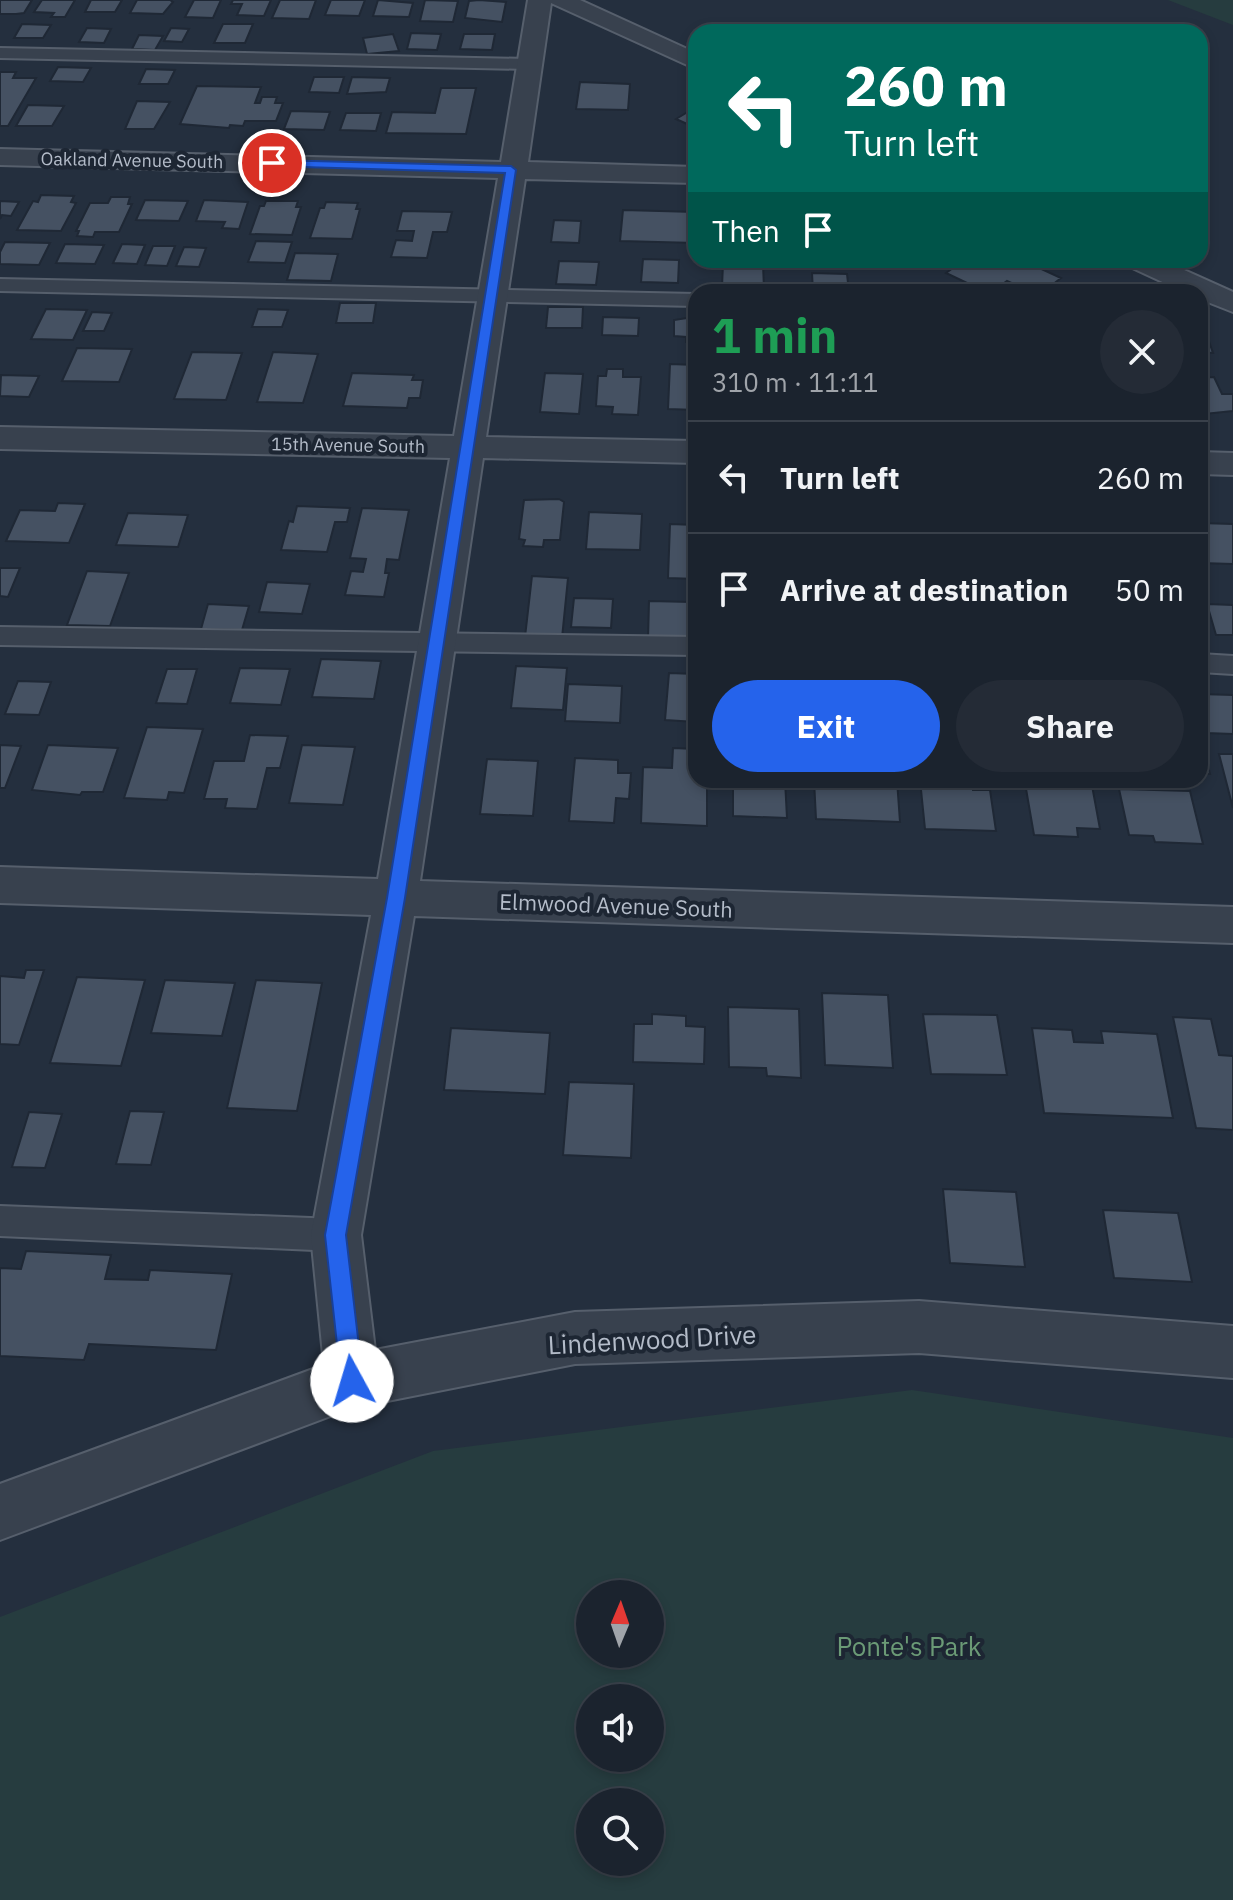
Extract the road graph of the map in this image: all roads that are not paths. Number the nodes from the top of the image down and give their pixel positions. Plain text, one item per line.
1 (540, 0) edge
2 (561, 0) edge
3 (0, 53) edge
4 (688, 58) edge
5 (527, 64) junction
6 (0, 157) edge
7 (511, 170) junction
8 (688, 175) edge
9 (1154, 268) edge
10 (1186, 284) edge
11 (0, 285) edge
12 (491, 295) junction
13 (688, 300) edge
14 (0, 438) edge
15 (467, 447) junction
16 (688, 452) edge
17 (1208, 463) edge
18 (1233, 464) edge
19 (0, 636) edge
20 (437, 643) junction
21 (688, 646) edge
22 (1208, 663) edge
23 (1233, 665) edge
24 (0, 885) edge
25 (396, 898) junction
26 (1233, 925) edge
27 (0, 1221) edge
28 (336, 1235) junction
29 (1233, 1352) edge
30 (352, 1381) junction
31 (0, 1512) edge

1 - 5 street
2 - 4 street
3 - 5 lane
5 - 7 street
6 - 7 street, Oakland Avenue South
7 - 8 street, Oakland Avenue South
7 - 12 street
9 - 10 street
11 - 12 lane
12 - 13 lane
12 - 15 street
14 - 15 street, 15th Avenue South
15 - 16 street, 15th Avenue South
15 - 20 street
17 - 18 street
19 - 20 lane
20 - 21 lane
20 - 25 street
22 - 23 lane
24 - 25 street, Elmwood Avenue South
25 - 26 street, Elmwood Avenue South
25 - 28 street
27 - 28 lane
28 - 30 street
29 - 30 street, Lindenwood Drive
30 - 31 street, Lindenwood Drive

